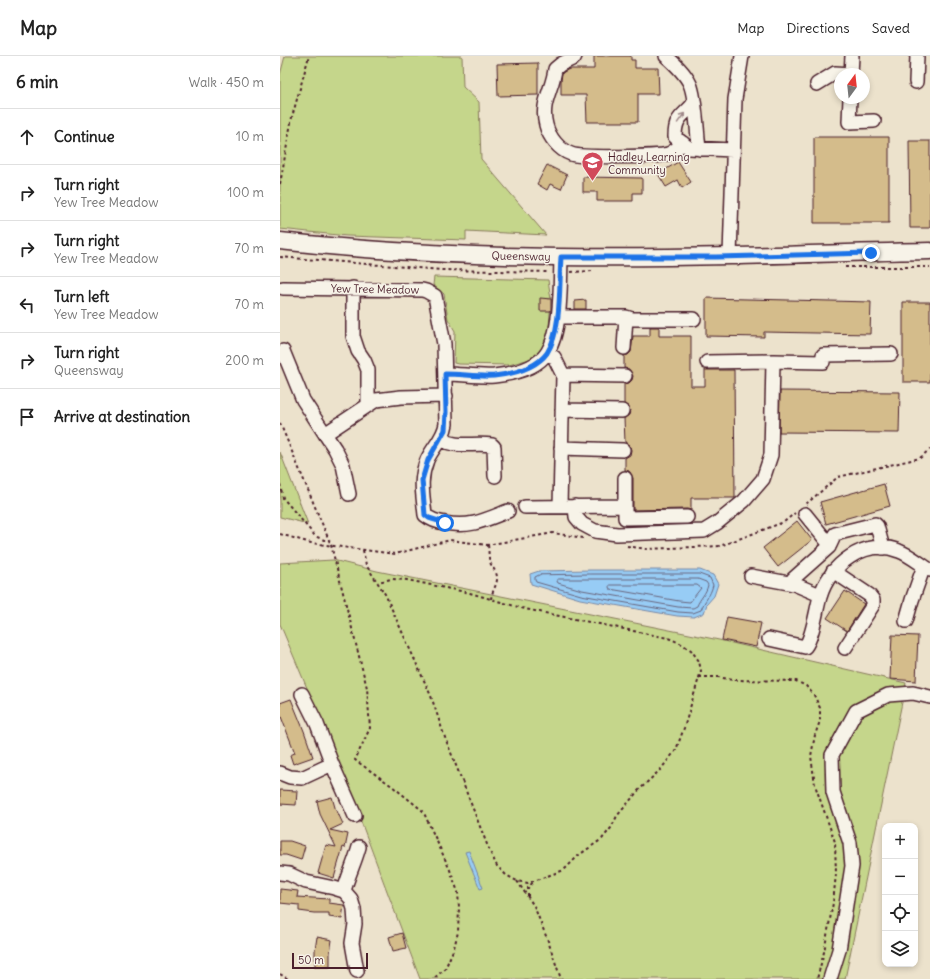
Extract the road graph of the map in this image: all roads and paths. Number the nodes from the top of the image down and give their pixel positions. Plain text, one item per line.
1 (309, 56) edge
2 (575, 56) edge
3 (666, 56) edge
4 (742, 56) edge
5 (852, 56) edge
6 (917, 56) edge
7 (851, 68) edge
8 (834, 74) edge
9 (916, 82) dead end
10 (817, 84) dead end
11 (694, 103) junction
12 (850, 104) edge
13 (874, 121) dead end
14 (683, 143) junction
15 (699, 148) junction
16 (733, 150) junction
17 (280, 184) edge
18 (280, 242) edge
19 (930, 251) edge
20 (730, 256) junction
21 (561, 257) junction
22 (283, 288) dead end
23 (353, 288) junction
24 (558, 317) junction
25 (626, 317) junction
26 (694, 319) dead end
27 (624, 348) dead end
28 (283, 351) dead end
29 (546, 354) junction
30 (891, 354) dead end
31 (773, 361) junction
32 (707, 362) dead end
33 (445, 374) junction
34 (563, 375) junction
35 (625, 376) dead end
36 (446, 396) junction
37 (368, 404) junction
38 (562, 410) junction
39 (622, 411) dead end
40 (280, 423) edge
41 (325, 434) junction
42 (440, 439) junction
43 (561, 448) junction
44 (623, 450) dead end
45 (926, 453) dead end
46 (930, 453) edge
47 (495, 476) dead end
48 (625, 478) dead end
49 (280, 484) edge
50 (349, 494) dead end
51 (560, 506) junction
52 (575, 506) junction
53 (625, 506) junction
54 (525, 507) dead end
55 (508, 511) dead end
56 (805, 514) dead end
57 (687, 517) dead end
58 (329, 540) junction
59 (487, 545) dead end
60 (830, 545) junction
61 (883, 548) junction
62 (363, 550) dead end
63 (927, 568) edge
64 (833, 571) junction
65 (751, 576) dead end
66 (378, 582) junction
67 (794, 584) junction
68 (820, 595) junction
69 (491, 599) junction
70 (906, 621) dead end
71 (769, 639) dead end
72 (845, 648) dead end
73 (699, 677) junction
74 (302, 694) dead end
75 (930, 697) edge
76 (332, 764) junction
77 (280, 773) edge
78 (355, 816) dead end
79 (359, 847) dead end
80 (280, 873) edge
81 (517, 881) junction
82 (534, 881) junction
83 (344, 891) junction
84 (528, 897) junction
85 (357, 971) dead end
86 (280, 974) edge
87 (288, 979) edge
88 (433, 979) edge
89 (561, 979) edge
90 (817, 979) edge
91 (830, 979) edge

1 - 17 path
2 - 14 street
3 - 11 street
4 - 16 street
5 - 7 street
6 - 9 street
8 - 10 street
14 -> 11 street
11 - 15 street
12 - 13 street
14 - 15 street
15 - 16 street
16 - 20 street
18 - 21 main road, Queensway
19 - 20 main road, Queensway
20 - 21 main road, Queensway
21 - 24 street
22 - 23 street, Yew Tree Meadow
23 - 33 street, Yew Tree Meadow
23 - 37 street
24 - 25 street
24 - 29 street
25 - 26 street
25 - 27 street
28 - 41 street
29 - 33 street
29 - 34 street
30 - 31 street
31 - 32 street
31 - 52 street
33 - 36 street, Yew Tree Meadow
34 - 35 street
34 - 38 street
36 - 37 street
36 - 42 street, Yew Tree Meadow
37 - 41 street
38 - 39 street
38 - 43 street
40 - 58 path
41 - 50 street
42 - 47 street
42 - 55 street, Yew Tree Meadow
43 - 44 street
43 - 51 street
45 - 46 path
48 - 53 street
49 - 58 path
51 - 52 street
51 - 54 street
52 - 53 street
53 - 57 street
56 - 60 street
58 - 88 path
59 - 69 path
60 - 61 street
60 - 67 street
61 - 63 street
61 - 64 street
62 - 66 path
63 - 70 street
64 - 68 street
64 - 72 street
65 - 67 street
66 - 69 path
66 - 81 path
67 - 68 street
68 - 71 street
69 - 73 path
73 - 82 path
73 - 90 path
74 - 76 street
75 - 91 street
76 - 77 street
76 - 78 street
79 - 83 street
80 - 83 street
81 - 82 path
81 - 84 path
82 - 84 path
83 - 85 street
84 - 89 path
86 - 87 path

